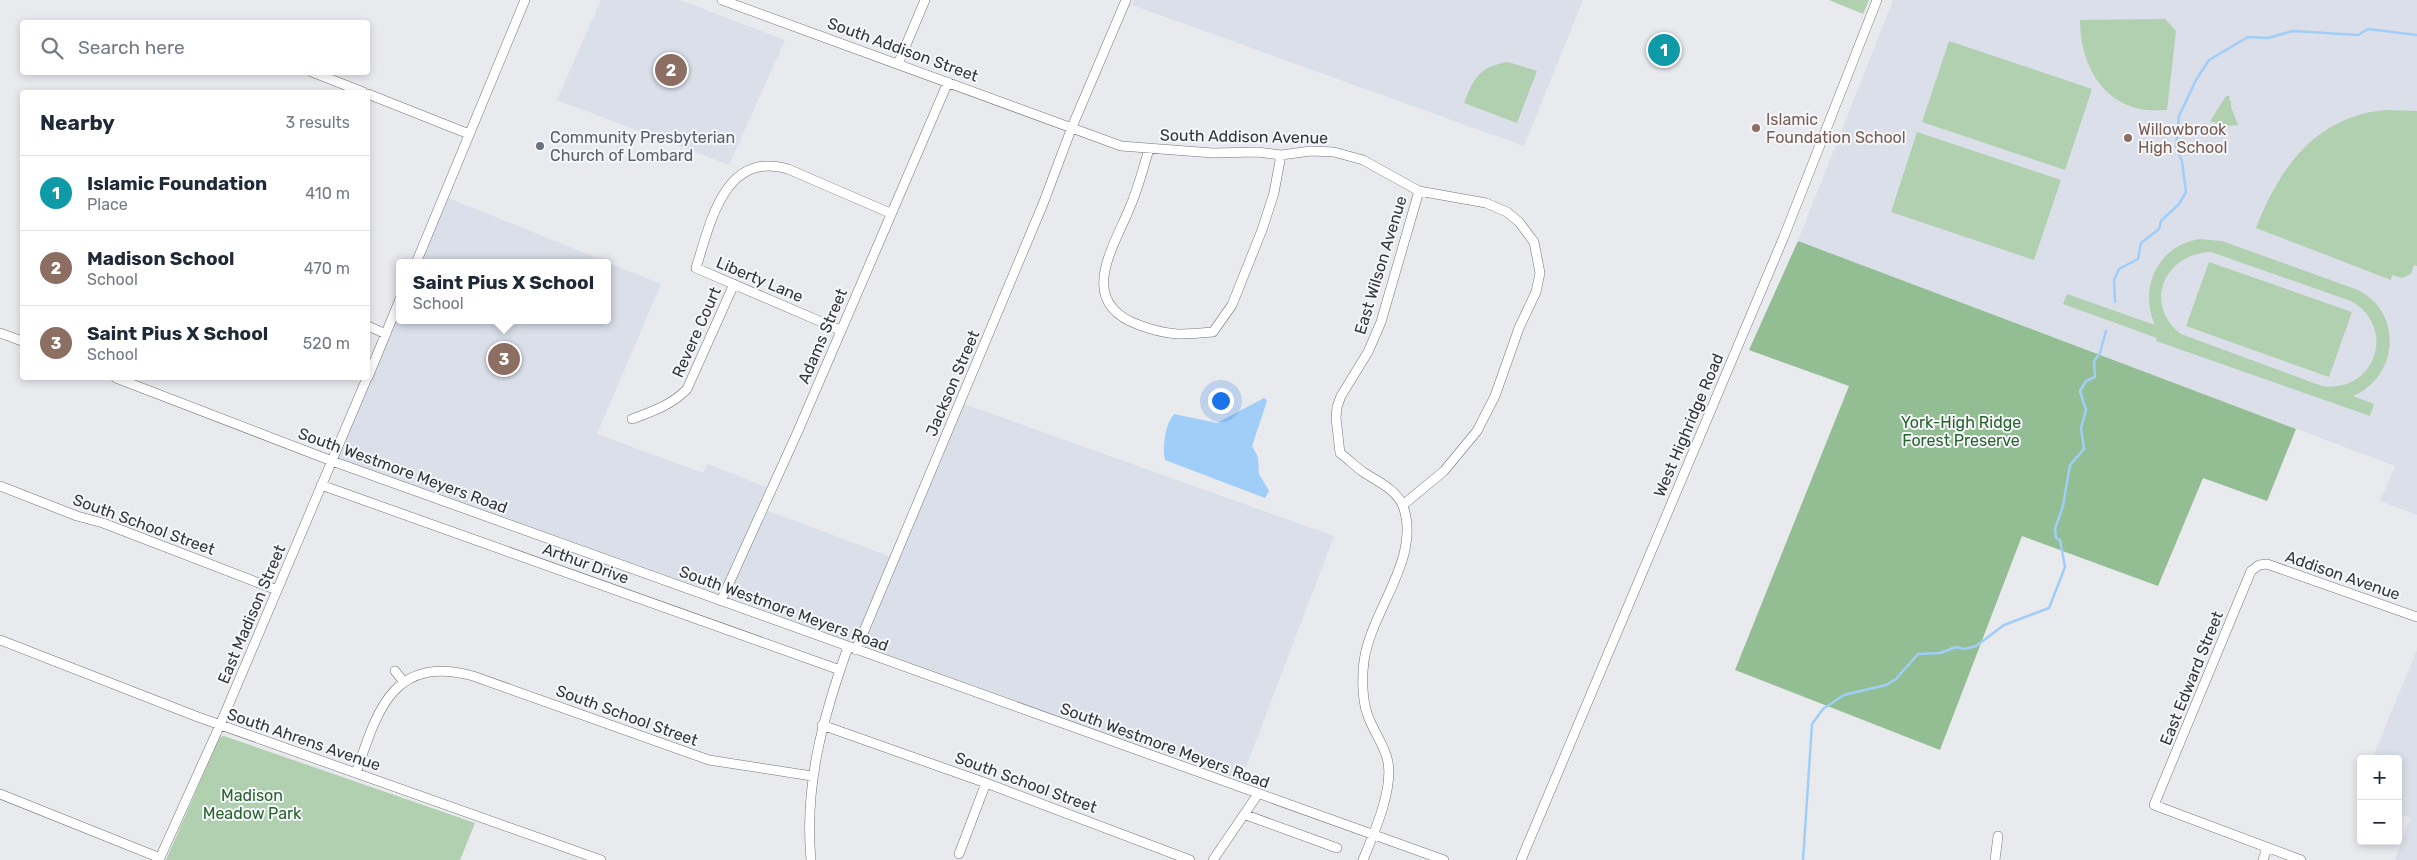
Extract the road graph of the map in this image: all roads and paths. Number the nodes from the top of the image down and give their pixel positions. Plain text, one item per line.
1 (525, 0) edge
2 (722, 0) edge
3 (925, 0) edge
4 (1126, 0) edge
5 (1878, 0) edge
6 (898, 64) junction
7 (320, 75) edge
8 (948, 82) junction
9 (357, 90) edge
10 (370, 95) edge
11 (1072, 128) junction
12 (470, 134) junction
13 (1149, 149) junction
14 (1281, 155) junction
15 (1418, 191) junction
16 (890, 213) junction
17 (418, 259) edge
18 (734, 284) junction
19 (396, 309) edge
20 (370, 327) edge
21 (840, 330) junction
22 (0, 333) edge
23 (386, 334) junction
24 (20, 340) edge
25 (370, 370) edge
26 (121, 380) edge
27 (366, 380) edge
28 (632, 419) dead end
29 (332, 461) junction
30 (322, 485) junction
31 (0, 486) edge
32 (1403, 504) junction
33 (2259, 565) joint
34 (277, 590) junction
35 (721, 601) junction
36 (2417, 616) edge
37 (0, 640) edge
38 (852, 648) junction
39 (840, 670) junction
40 (396, 671) dead end
41 (404, 682) junction
42 (220, 725) junction
43 (822, 725) junction
44 (356, 773) junction
45 (812, 776) junction
46 (986, 783) junction
47 (0, 794) edge
48 (1258, 794) junction
49 (1246, 815) junction
50 (1373, 836) junction
51 (1998, 836) dead end
52 (1336, 848) dead end
53 (2267, 848) junction
54 (958, 854) dead end
55 (160, 859) edge
56 (601, 860) edge
57 (811, 860) edge
58 (1190, 860) edge
59 (1213, 860) edge
60 (1363, 860) edge
61 (1444, 860) edge
62 (1520, 860) edge
63 (1995, 860) edge
64 (2263, 860) edge
65 (2301, 860) edge

1 - 12 street
2 - 6 street, South Addison Street
3 - 6 street
4 - 11 street, Jackson Street
5 - 62 street, West Highridge Road
6 - 8 street, South Addison Street
7 - 9 street
8 - 11 street, South Addison Street
8 - 16 street, Adams Street
10 - 12 street
11 - 13 street, South Addison Avenue
11 - 38 street, Jackson Street
12 - 17 street
13 - 14 street, South Addison Avenue
13 - 14 street
14 - 15 street, South Addison Avenue
15 - 32 street, East Wilson Avenue
15 - 32 street, South Addison Avenue
16 - 18 street, Liberty Lane
16 - 21 street, Adams Street
18 - 21 street, Liberty Lane
18 - 28 street, Revere Court
19 - 23 street, East Madison Street
20 - 23 street
21 - 35 street, Adams Street
22 - 24 street
23 - 25 street, East Madison Street
26 - 29 street, South Westmore Meyers Road
27 - 29 street, East Madison Street
29 - 30 street, East Madison Street
29 - 35 street, South Westmore Meyers Road
30 - 34 street, East Madison Street
30 - 39 street, Arthur Drive
31 - 34 street, South School Street
32 - 50 street
33 - 36 street, Addison Avenue
33 - 53 street, East Edward Street
34 - 42 street, East Madison Street
35 - 38 street, South Westmore Meyers Road
37 - 42 street, South Ahrens Avenue
38 - 39 street, Jackson Street
38 - 48 street, South Westmore Meyers Road
39 - 43 street, Jackson Street
40 - 41 street
41 - 44 street
41 - 45 street, South School Street
42 - 44 street, South Ahrens Avenue
42 - 55 street, East Madison Street
43 - 45 street, Jackson Street
43 - 46 street, South School Street
44 - 56 street, South Ahrens Avenue
45 - 57 street, Jackson Street
46 - 54 street
46 - 58 street, South School Street
47 - 55 street
48 - 49 street
48 - 50 street, South Westmore Meyers Road
49 - 52 street
49 - 59 street
50 - 60 street
50 - 61 street, South Westmore Meyers Road
51 - 63 street
53 - 64 street
53 - 65 street

